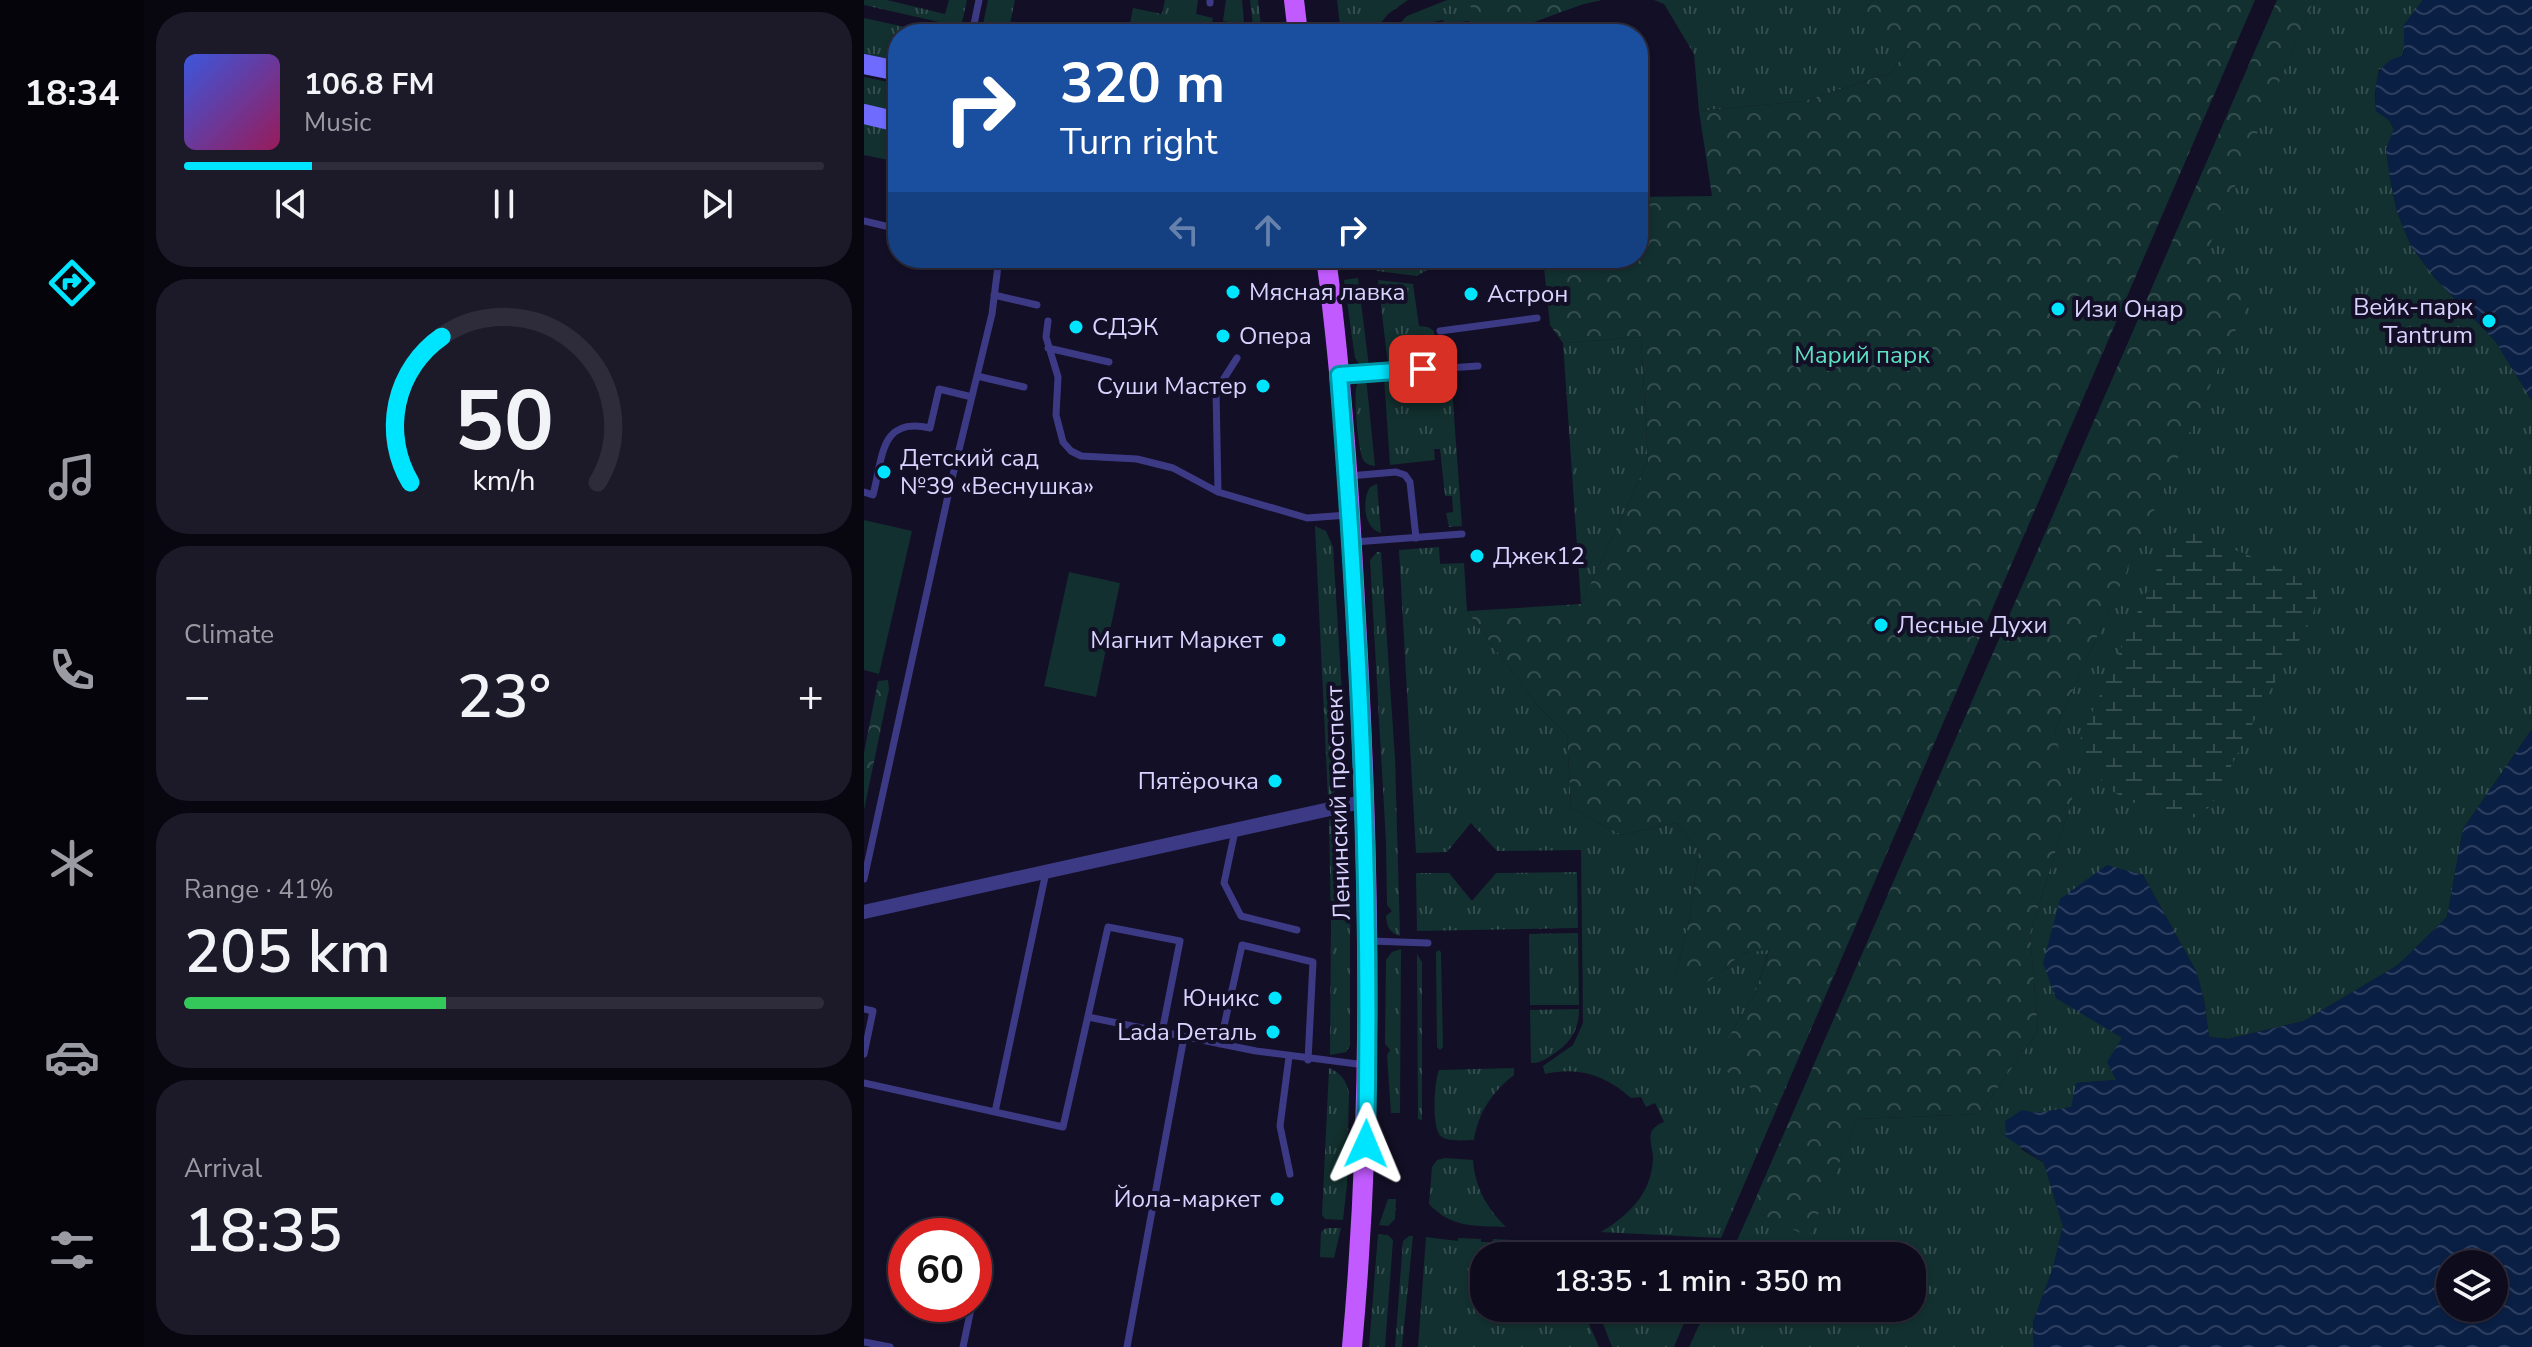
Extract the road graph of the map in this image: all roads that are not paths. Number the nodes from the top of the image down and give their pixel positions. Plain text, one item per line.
1 (979, 0) edge
2 (1294, 0) edge
3 (974, 24) edge
4 (1297, 24) edge
5 (864, 64) edge
6 (888, 69) edge
7 (864, 114) edge
8 (888, 120) edge
9 (864, 221) edge
10 (888, 227) edge
11 (998, 268) edge
12 (1327, 268) edge
13 (994, 295) junction
14 (1037, 305) dead end
15 (1537, 318) dead end
16 (1048, 321) dead end
17 (1440, 331) dead end
18 (1048, 348) junction
19 (1237, 358) dead end
20 (1109, 362) dead end
21 (1478, 366) dead end
22 (1339, 375) junction
23 (977, 376) junction
24 (1024, 387) dead end
25 (972, 397) junction
26 (1347, 476) junction
27 (864, 492) edge
28 (1218, 492) junction
29 (1350, 515) junction
30 (1462, 534) dead end
31 (1416, 538) junction
32 (1352, 542) junction
33 (1366, 801) junction
34 (1235, 831) junction
35 (1046, 872) junction
36 (864, 879) edge
37 (864, 912) edge
38 (1297, 930) dead end
39 (1369, 941) junction
40 (1428, 943) dead end
41 (864, 1009) edge
42 (1088, 1017) junction
43 (1162, 1032) junction
44 (1184, 1037) junction
45 (1220, 1044) junction
46 (864, 1054) edge
47 (1289, 1057) junction
48 (1308, 1060) junction
49 (1368, 1066) junction
50 (864, 1083) edge
51 (995, 1112) junction
52 (1290, 1174) dead end
53 (968, 1322) edge
54 (864, 1342) edge
55 (890, 1347) edge
56 (963, 1347) edge
57 (1127, 1347) edge
58 (1352, 1347) edge

1 - 3 lane
2 - 4 main road
5 - 6 main road
7 - 8 main road
9 - 10 lane
11 - 13 lane
12 - 22 main road, Ленинский проспект
13 - 14 lane
13 - 23 lane
15 - 17 lane
16 - 18 lane
18 - 20 lane
18 - 28 lane
19 - 28 lane
21 - 22 lane
22 - 26 main road, Ленинский проспект
23 - 24 lane
23 - 25 lane
25 - 27 lane
25 - 36 lane
26 - 29 main road, Ленинский проспект
26 - 31 lane
28 - 29 lane
29 - 32 main road, Ленинский проспект
30 - 31 lane
31 - 32 lane
32 - 33 main road, Ленинский проспект
33 - 34 street
33 - 39 main road, Ленинский проспект
34 - 35 street
34 - 38 lane
35 - 37 street
35 - 51 lane
39 - 40 lane
39 - 49 main road, Ленинский проспект
41 - 46 lane
42 - 43 lane
42 - 43 lane
42 - 51 lane
43 - 44 lane
44 - 45 lane
44 - 57 lane
45 - 47 lane
45 - 48 lane
47 - 48 lane
47 - 52 lane
48 - 49 lane
49 - 58 main road, Ленинский проспект
50 - 51 lane
53 - 56 lane
54 - 55 lane

